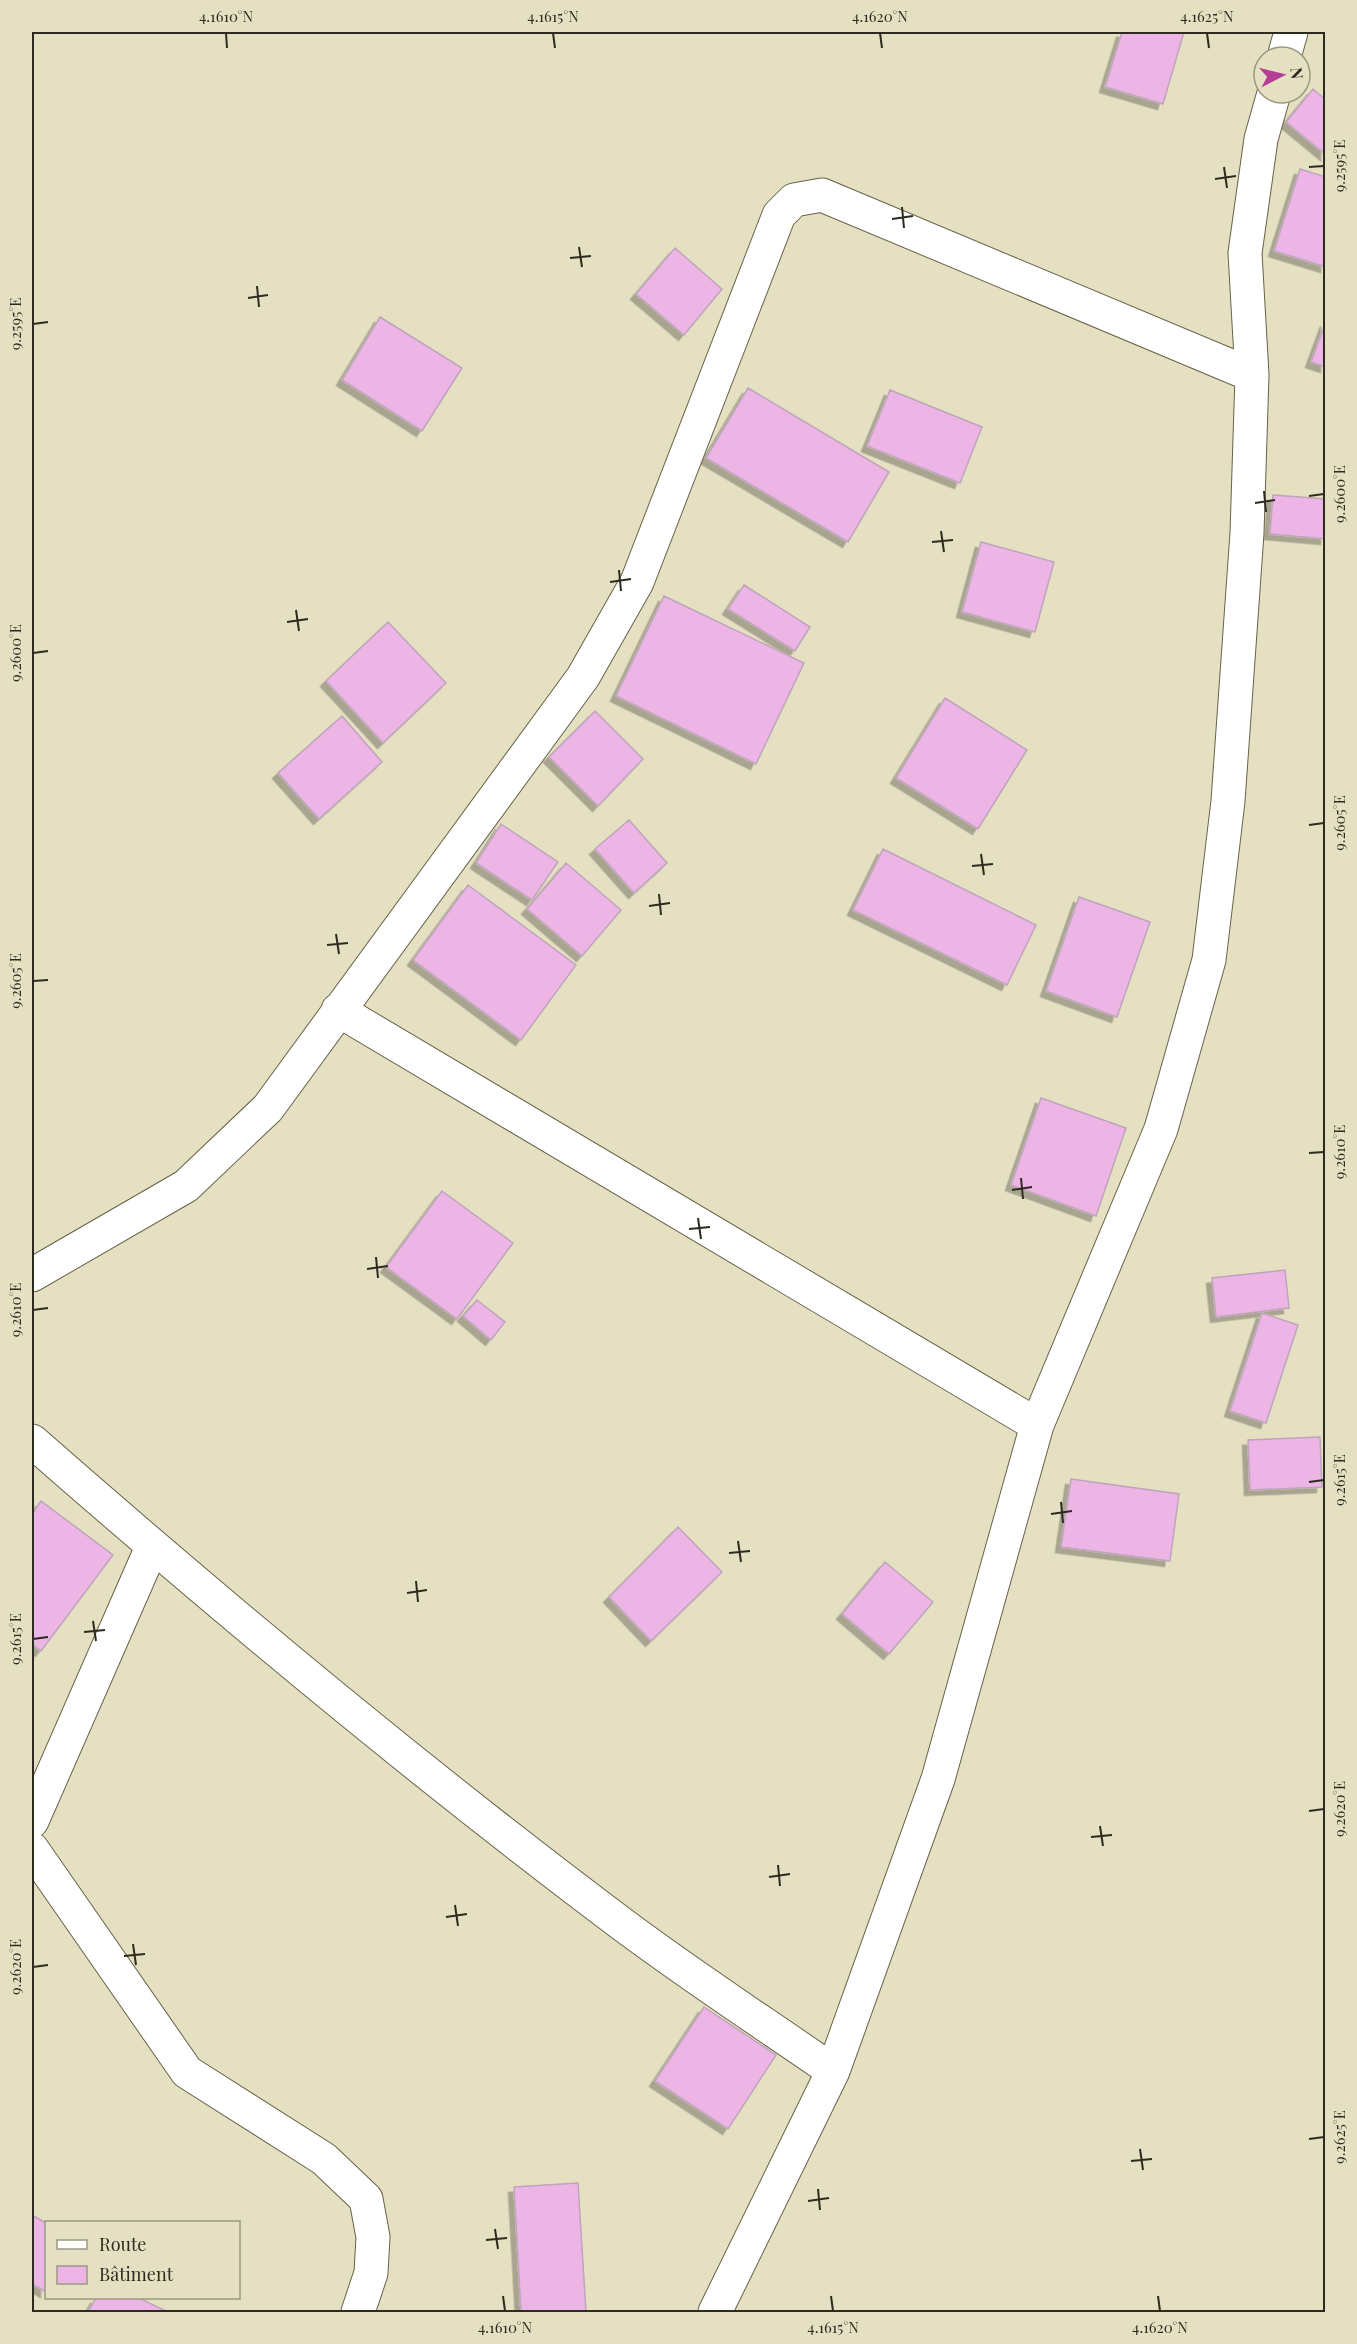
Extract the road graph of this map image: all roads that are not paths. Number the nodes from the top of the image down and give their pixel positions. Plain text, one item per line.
1 (1271, 105) edge
2 (1252, 375) junction
3 (338, 1010) junction
4 (32, 1275) edge
5 (1037, 1425) junction
6 (32, 1441) edge
7 (152, 1547) junction
8 (32, 1821) edge
9 (32, 1849) edge
10 (832, 2071) junction
11 (358, 2313) edge
12 (715, 2313) edge

1 - 2 street
2 - 3 street
2 - 5 street
3 - 4 street
3 - 5 street
5 - 10 street
6 - 7 street
7 - 8 street
7 - 10 street
9 - 11 street
10 - 12 street

